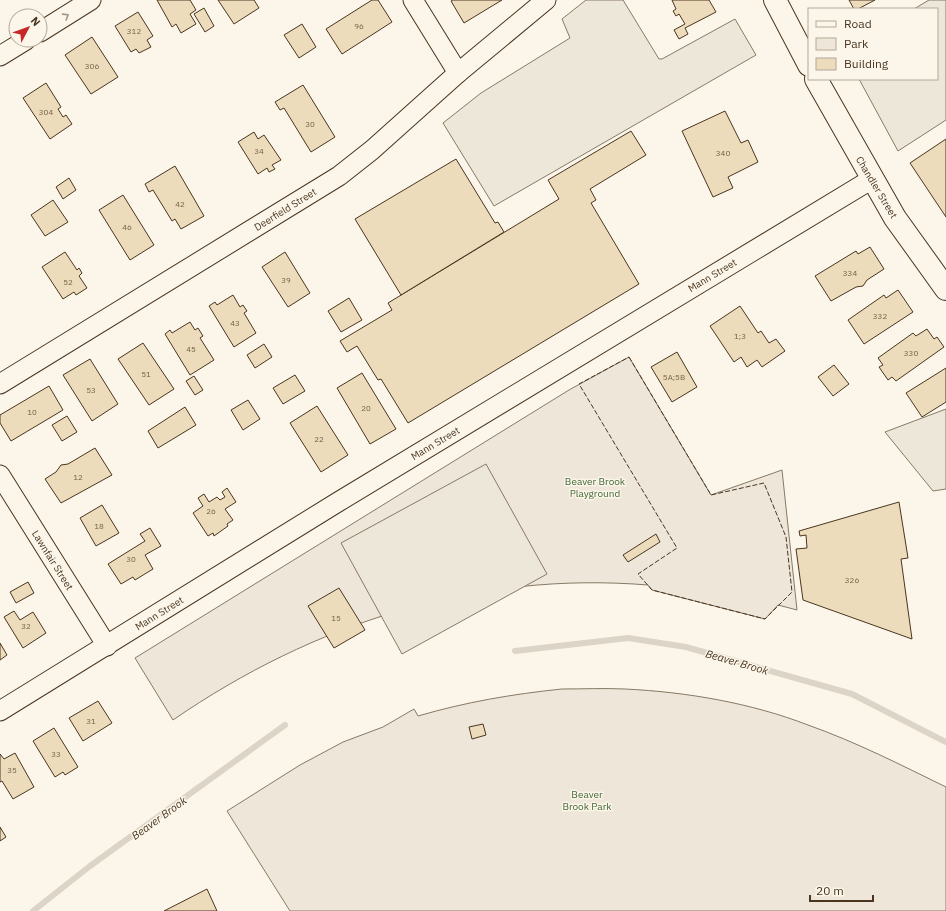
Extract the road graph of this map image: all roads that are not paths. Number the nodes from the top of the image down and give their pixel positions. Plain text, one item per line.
1 (91, 0) edge
2 (413, 0) edge
3 (546, 0) edge
4 (775, 0) edge
5 (48, 27) edge
6 (13, 48) edge
7 (0, 56) edge
8 (808, 63) edge
9 (458, 73) junction
10 (817, 80) edge
11 (872, 179) junction
12 (946, 289) edge
13 (0, 384) edge
14 (0, 475) edge
15 (107, 646) junction
16 (0, 711) edge

5 -> 1 street
2 - 9 street
3 - 9 street, Deerfield Street
4 - 8 main road
6 - 7 street
9 - 13 street, Deerfield Street
10 - 11 main road, Chandler Street
11 - 12 main road, Chandler Street
11 - 15 street, Mann Street
14 - 15 street, Lawnfair Street
15 - 16 street, Mann Street

